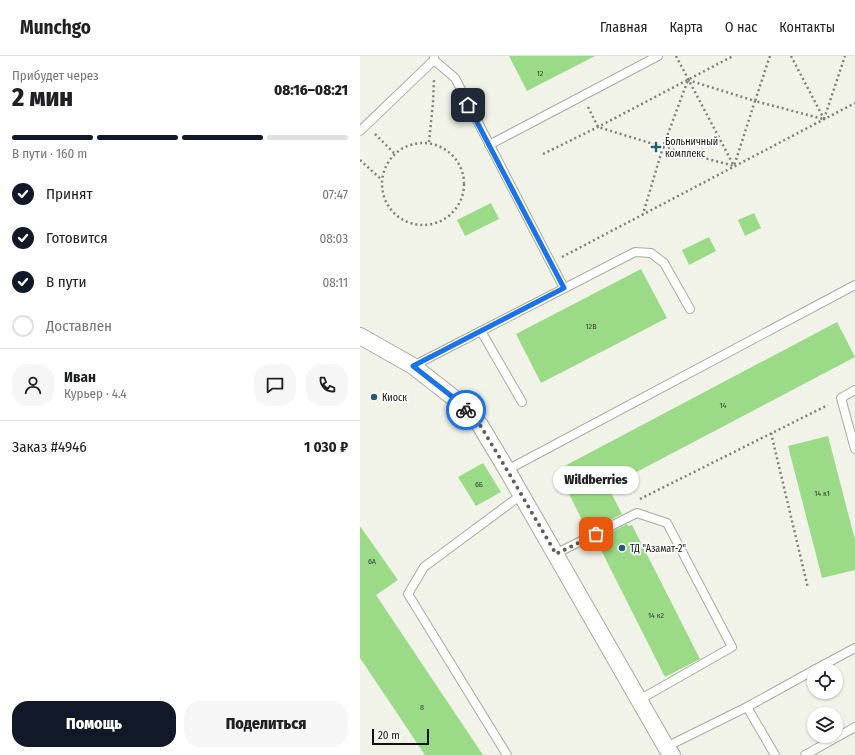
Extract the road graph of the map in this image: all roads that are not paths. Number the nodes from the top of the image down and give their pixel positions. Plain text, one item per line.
1 (658, 56) edge
2 (434, 58) edge
3 (363, 128) edge
4 (489, 144) junction
5 (855, 285) edge
6 (564, 288) junction
7 (690, 309) dead end
8 (481, 331) junction
9 (360, 336) edge
10 (413, 366) junction
11 (855, 390) edge
12 (522, 402) dead end
13 (855, 449) edge
14 (507, 470) junction
15 (521, 495) junction
16 (556, 554) junction
17 (855, 648) edge
18 (827, 663) edge
19 (807, 674) edge
20 (639, 700) junction
21 (747, 707) junction
22 (855, 727) edge
23 (670, 753) edge
24 (507, 755) edge
25 (775, 755) edge
26 (805, 755) edge

1 - 4 lane
2 - 3 lane
2 - 4 lane
4 - 6 lane
5 - 14 lane
6 - 7 lane
6 - 8 lane
8 - 10 lane
8 - 12 lane
9 - 10 street
10 - 14 street
11 - 13 lane
14 - 15 street
15 - 16 street
15 - 24 lane
16 - 20 street
16 - 20 lane
17 - 18 lane
19 - 21 lane
20 - 23 street
21 - 23 lane
21 - 25 lane
22 - 26 lane

